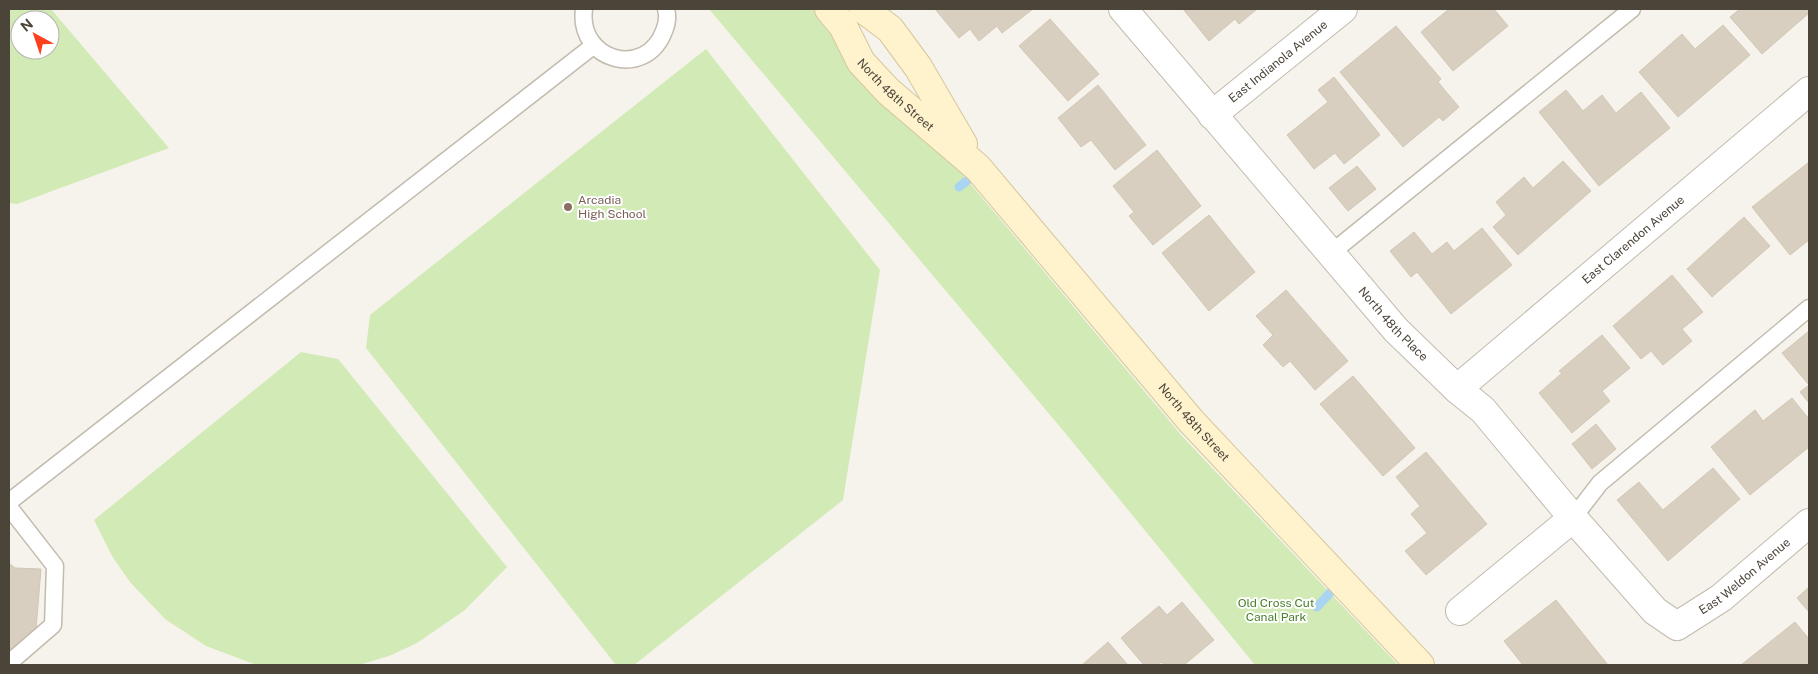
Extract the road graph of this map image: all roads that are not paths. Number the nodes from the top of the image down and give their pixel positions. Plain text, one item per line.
1 (584, 9) edge
2 (666, 9) edge
3 (828, 9) edge
4 (863, 9) edge
5 (1122, 9) edge
6 (1343, 9) edge
7 (1632, 9) edge
8 (593, 46) junction
9 (1809, 91) edge
10 (1212, 115) junction
11 (978, 168) junction
12 (1330, 254) junction
13 (1809, 308) edge
14 (1457, 388) junction
15 (9, 502) edge
16 (9, 508) edge
17 (1573, 518) junction
18 (1809, 523) edge
19 (1460, 611) dead end
20 (1677, 626) joint
21 (9, 663) edge
22 (1420, 665) edge

1 - 8 lane
2 - 8 lane
3 - 11 street, North 48th Street
4 - 11 street, North 48th Street
5 - 10 street, North 48th Place
6 - 10 street, East Indianola Avenue
7 - 12 lane
8 - 15 lane
9 - 14 street, East Clarendon Avenue
10 - 12 street, North 48th Place
11 - 22 street, North 48th Street
12 - 14 street, North 48th Place
13 - 17 lane
14 - 17 street, North 48th Place
16 - 21 lane
17 - 19 street
17 - 20 street, North 48th Place
18 - 20 street, East Weldon Avenue

